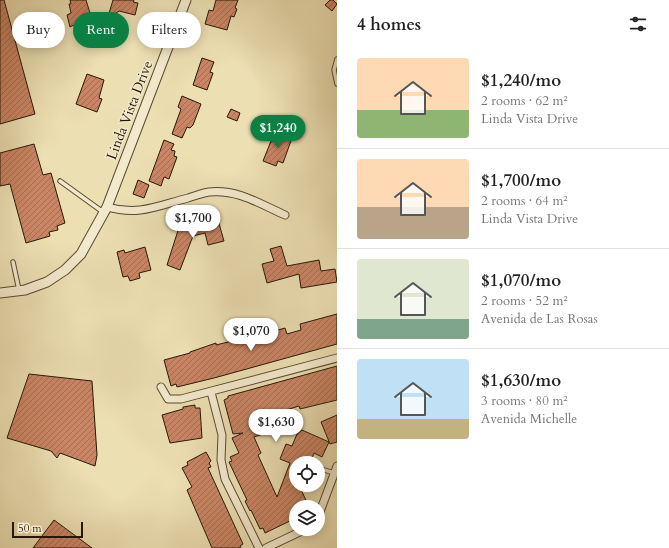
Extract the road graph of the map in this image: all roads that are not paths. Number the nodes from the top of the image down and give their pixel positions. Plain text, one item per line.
1 (186, 0) edge
2 (337, 59) edge
3 (337, 84) edge
4 (60, 181) dead end
5 (105, 210) junction
6 (285, 215) dead end
7 (13, 262) dead end
8 (20, 291) junction
9 (0, 293) edge
10 (337, 358) edge
11 (161, 388) dead end
12 (212, 392) junction
13 (337, 466) edge
14 (325, 470) edge
15 (334, 473) junction
16 (324, 500) edge
17 (291, 536) edge
18 (258, 548) edge
19 (266, 548) edge

1 - 5 street, Linda Vista Drive
2 - 3 lane
4 - 5 lane
5 - 6 street
5 - 8 street, Linda Vista Drive
7 - 8 lane
8 - 9 street, Linda Vista Drive
10 - 12 street
11 - 12 street
12 - 18 street
13 - 15 street
14 - 15 lane
15 - 16 street
17 - 19 street

